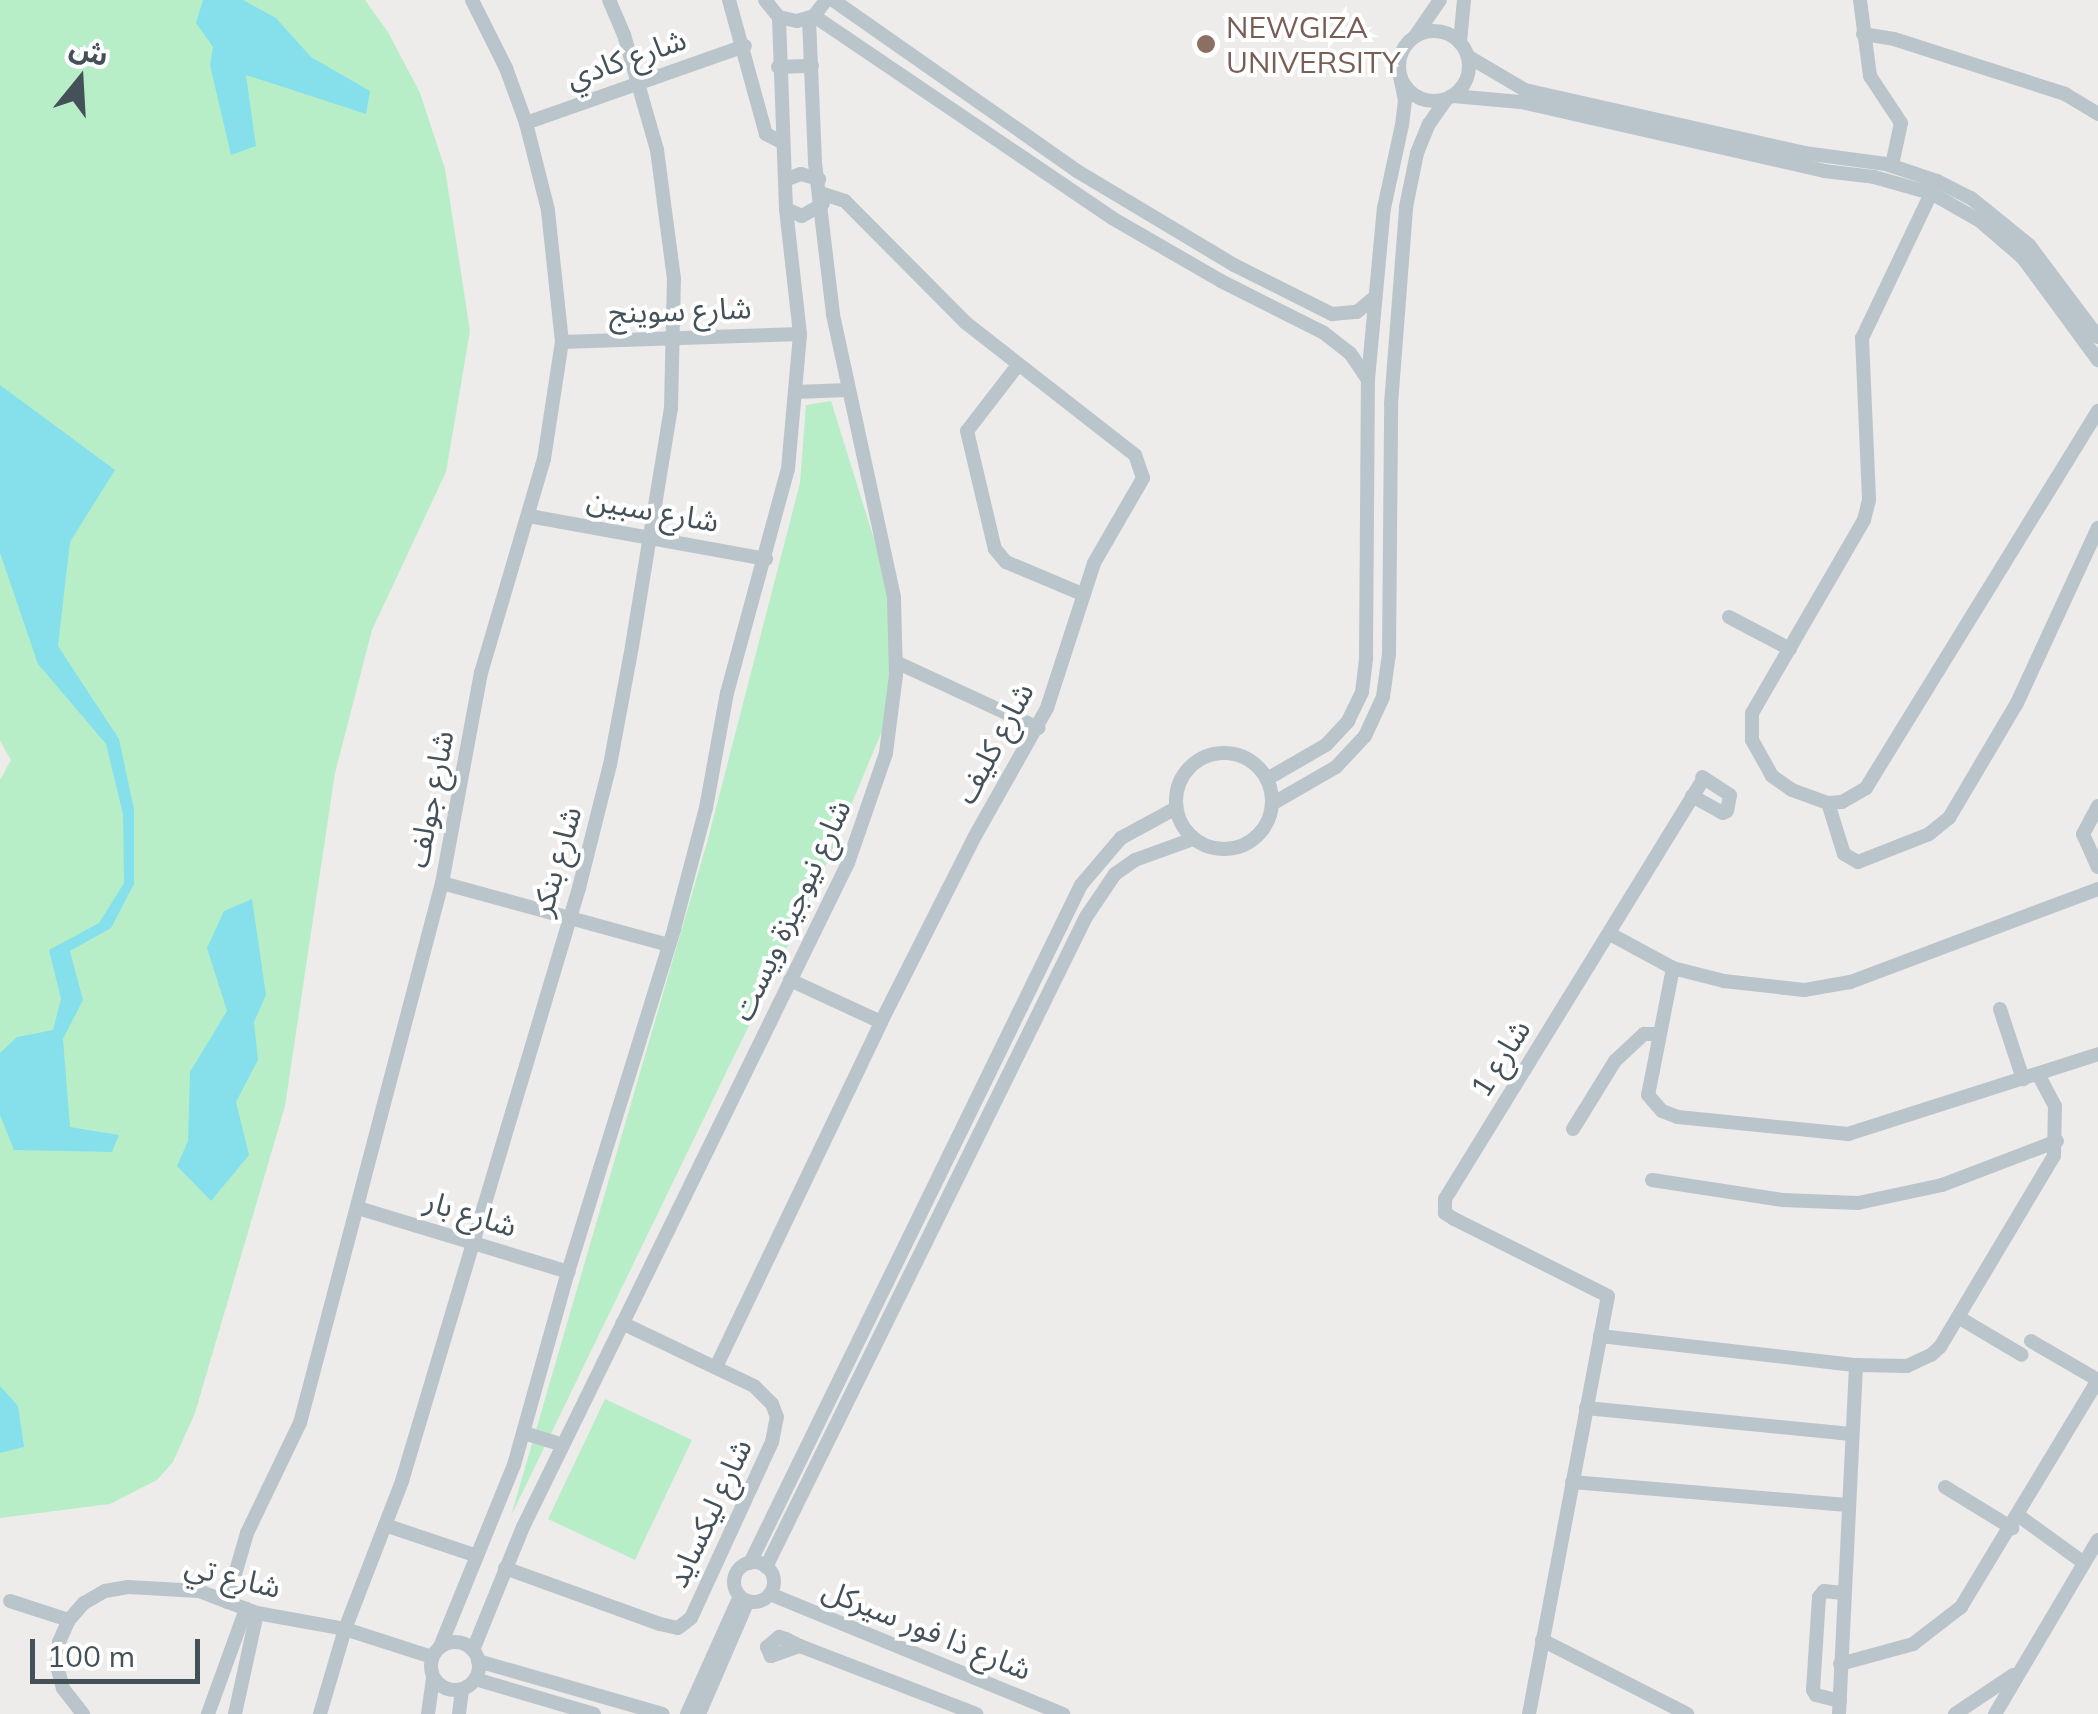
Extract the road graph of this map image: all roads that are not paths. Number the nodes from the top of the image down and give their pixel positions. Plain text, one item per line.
1 (472, 0) edge
2 (609, 0) edge
3 (729, 0) edge
4 (765, 0) edge
5 (830, 0) edge
6 (1440, 0) edge
7 (1464, 0) edge
8 (1860, 0) edge
9 (779, 17) junction
10 (812, 17) junction
11 (1863, 34) junction
12 (1416, 35) junction
13 (1460, 42) junction
14 (745, 46) junction
15 (1469, 57) junction
16 (812, 66) junction
17 (778, 68) junction
18 (1400, 76) junction
19 (639, 82) junction
20 (779, 88) junction
21 (756, 89) junction
22 (1523, 96) junction
23 (1449, 98) junction
24 (2098, 114) edge
25 (526, 123) junction
26 (1654, 124) junction
27 (782, 142) junction
28 (1840, 155) junction
29 (1892, 165) junction
30 (1838, 173) junction
31 (785, 180) junction
32 (1934, 187) junction
33 (822, 192) junction
34 (786, 209) junction
35 (1375, 298) junction
36 (1332, 314) junction
37 (1324, 333) junction
38 (800, 334) junction
39 (675, 336) junction
40 (2098, 337) edge
41 (562, 342) junction
42 (2098, 360) edge
43 (1018, 365) junction
44 (1368, 380) junction
45 (848, 390) junction
46 (796, 392) junction
47 (2098, 411) edge
48 (1390, 504) junction
49 (1367, 505) junction
50 (529, 516) junction
51 (2098, 528) edge
52 (650, 536) junction
53 (766, 559) junction
54 (1082, 594) junction
55 (1729, 617) dead end
56 (1790, 649) junction
57 (896, 662) junction
58 (1038, 728) junction
59 (1267, 779) junction
60 (1692, 796) junction
61 (1272, 804) junction
62 (1828, 804) junction
63 (2098, 806) edge
64 (1176, 808) junction
65 (1193, 838) junction
66 (2098, 867) edge
67 (442, 883) junction
68 (2098, 889) edge
69 (569, 916) junction
70 (1610, 934) junction
71 (669, 945) junction
72 (1673, 968) junction
73 (790, 980) junction
74 (2000, 1009) dead end
75 (881, 1022) junction
76 (1657, 1034) junction
77 (2098, 1054) edge
78 (2031, 1076) junction
79 (1573, 1129) dead end
80 (2058, 1142) junction
81 (1652, 1180) dead end
82 (358, 1208) junction
83 (472, 1242) junction
84 (568, 1272) junction
85 (1958, 1317) junction
86 (622, 1323) junction
87 (1600, 1336) junction
88 (2031, 1341) dead end
89 (2022, 1356) dead end
90 (1856, 1365) junction
91 (716, 1367) junction
92 (2098, 1380) edge
93 (1586, 1408) junction
94 (524, 1433) junction
95 (1851, 1434) junction
96 (562, 1445) junction
97 (1572, 1482) junction
98 (1945, 1487) dead end
99 (1847, 1505) junction
100 (2015, 1522) junction
101 (385, 1525) junction
102 (2098, 1540) edge
103 (477, 1556) junction
104 (750, 1563) junction
105 (2084, 1563) junction
106 (766, 1567) junction
107 (505, 1568) junction
108 (1843, 1592) junction
109 (770, 1594) junction
110 (744, 1598) junction
111 (10, 1601) dead end
112 (227, 1602) junction
113 (252, 1611) junction
114 (68, 1620) junction
115 (345, 1629) junction
116 (1542, 1640) junction
117 (800, 1646) dead end
118 (436, 1652) junction
119 (476, 1656) junction
120 (2027, 1660) junction
121 (1840, 1664) junction
122 (516, 1674) junction
123 (433, 1677) junction
124 (475, 1679) junction
125 (462, 1689) junction
126 (511, 1690) junction
127 (1839, 1708) edge
128 (1964, 1712) edge
129 (83, 1714) edge
130 (208, 1714) edge
131 (235, 1714) edge
132 (320, 1714) edge
133 (428, 1714) edge
134 (459, 1714) edge
135 (594, 1714) edge
136 (662, 1714) edge
137 (677, 1714) edge
138 (686, 1714) edge
139 (699, 1714) edge
140 (976, 1714) edge
141 (1063, 1714) edge
142 (1528, 1714) edge
143 (1686, 1714) edge
144 (1995, 1714) edge

1 - 25 street, شارع جولف
2 - 19 street, شارع بنكر
3 - 14 street
4 - 9 street
5 - 10 street
5 - 36 street
6 - 12 street
7 - 13 street
8 - 11 street
9 - 10 street
9 - 17 street
10 - 16 street, شارع نيوجيزة ويست
10 - 37 street
11 - 24 street
11 - 29 street
12 - 13 street
12 - 18 street
13 - 15 street
14 - 19 street, شارع كادي
14 - 21 street
15 - 22 street
15 - 23 street
16 - 17 street
16 - 33 street, شارع نيوجيزة ويست
17 - 20 street
18 - 23 street
18 - 35 street
19 - 25 street, شارع كادي
19 - 39 street, شارع بنكر
20 - 21 street
20 - 27 street
21 - 27 street
22 - 23 street
22 - 26 street
23 - 48 street
25 - 41 street, شارع جولف
26 - 28 street
26 - 30 street
27 - 31 street
28 - 29 street
28 - 30 street
29 - 32 street
30 - 32 street
31 - 33 street
31 - 34 street
32 - 40 street
32 - 42 street
32 - 56 street
33 - 34 street
33 - 43 street, شارع كليف
33 - 45 street, شارع نيوجيزة ويست
34 - 38 street
35 - 36 street
35 - 44 street
36 - 37 street
37 - 44 street
38 - 39 street, شارع سوينج
38 - 46 street
39 - 41 street, شارع سوينج
39 - 52 street, شارع بنكر
41 - 50 street, شارع جولف
43 - 54 street
43 - 54 street, شارع كليف
44 - 49 street
45 - 46 street
45 - 57 street, شارع نيوجيزة ويست
46 - 53 street
47 - 62 street
48 - 49 street
48 - 61 street
49 - 59 street
50 - 52 street, شارع سبين
50 - 67 street, شارع جولف
51 - 62 street
52 - 53 street, شارع سبين
52 - 69 street, شارع بنكر
53 - 71 street
54 - 58 street, شارع كليف
55 - 56 street
56 - 62 street
57 - 58 street
57 - 73 street, شارع نيوجيزة ويست
58 - 75 street, شارع كليف
59 - 61 street
59 - 64 street
60 - 60 street, شارع 1
60 - 70 street, شارع 1
61 - 65 street
63 - 66 street
64 - 65 street
64 - 104 street
65 - 106 street
67 - 69 street
67 - 82 street, شارع جولف
68 - 72 street
69 - 71 street
69 - 83 street, شارع بنكر
70 - 72 street
70 - 87 street, شارع 1
71 - 84 street
72 - 76 street
73 - 75 street
73 - 86 street, شارع نيوجيزة ويست
74 - 78 street
75 - 91 street, شارع كليف
76 - 78 street
76 - 79 street
77 - 78 street
78 - 80 street
80 - 81 street
80 - 85 street
82 - 83 street, شارع بار
82 - 112 street, شارع جولف
83 - 84 street, شارع بار
83 - 101 street, شارع بنكر
84 - 94 street
85 - 89 street
85 - 90 street
86 - 91 street, شارع ليكسايد
86 - 96 street, شارع نيوجيزة ويست
87 - 90 street
87 - 93 street
88 - 92 street
90 - 95 street
91 - 107 street, شارع ليكسايد
92 - 100 street
93 - 95 street
93 - 97 street
94 - 96 street
94 - 103 street
95 - 99 street
96 - 107 street, شارع نيوجيزة ويست
97 - 99 street
97 - 116 street
98 - 100 street
99 - 108 street
100 - 105 street
100 - 121 street
101 - 103 street
101 - 115 street, شارع بنكر
102 - 105 street
103 - 118 street
104 - 106 street
104 - 110 street
105 - 120 street
106 - 109 street
107 - 119 street, شارع نيوجيزة ويست
108 - 121 street
108 - 127 street
109 - 110 street
109 - 141 street, شارع ذا فور سيركل
110 - 138 street
110 - 139 street
111 - 114 street
112 - 113 street, شارع تي
112 - 114 street, شارع تي
113 - 115 street, شارع تي
113 - 130 street
113 - 131 street
114 - 129 street
115 - 118 street, شارع تي
115 - 132 street, شارع بنكر
116 - 142 street
116 - 143 street
117 - 140 street
118 - 119 street
118 - 123 street
119 - 122 street
119 - 124 street
120 - 128 street
120 - 144 street
121 - 127 street
122 - 126 street
122 - 136 street
123 - 125 street
123 - 133 street
124 - 125 street
124 - 126 street
125 - 134 street
126 - 135 street
137 - 138 street

